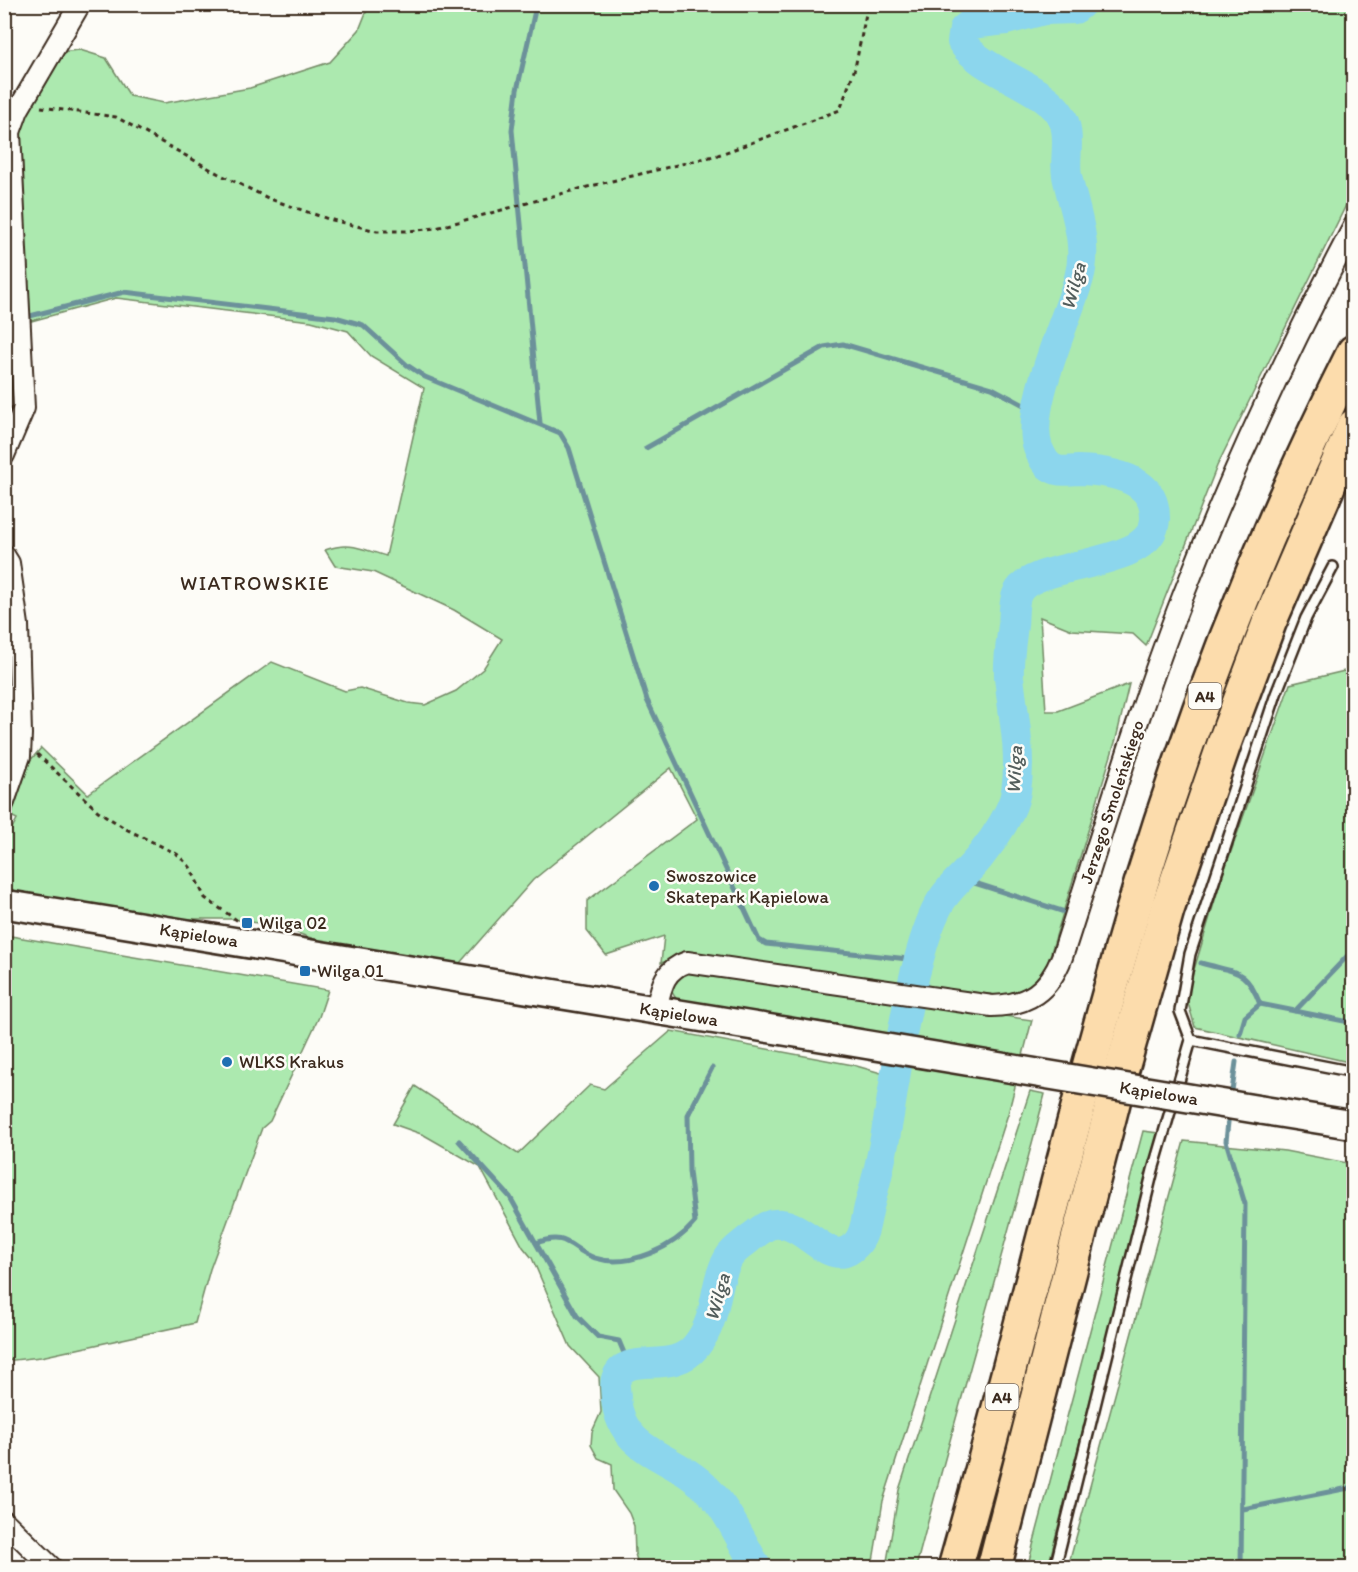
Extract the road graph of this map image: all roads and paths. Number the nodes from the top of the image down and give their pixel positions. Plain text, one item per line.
1 (80, 4) edge
2 (868, 4) edge
3 (981, 4) edge
4 (977, 10) dead end
5 (18, 110) junction
6 (7, 130) edge
7 (1353, 226) edge
8 (1353, 352) edge
9 (1353, 426) edge
10 (4, 455) edge
11 (4, 555) edge
12 (1333, 567) dead end
13 (32, 748) dead end
14 (4, 802) edge
15 (4, 904) edge
16 (238, 924) dead end
17 (656, 1010) junction
18 (1191, 1040) junction
19 (1353, 1072) edge
20 (1353, 1125) edge
21 (4, 1521) edge
22 (52, 1568) edge
23 (955, 1568) edge
24 (994, 1568) edge
25 (1055, 1568) edge

1 - 5 street
2 - 5 path
3 - 4 path
5 - 6 street
6 - 10 street
7 - 17 street, Jerzego Smoleńskiego
8 - 23 highway, A4
9 - 24 highway, A4
11 - 14 street
12 - 18 lane
13 - 16 path
15 - 17 street, Kąpielowa
17 - 20 street, Kąpielowa, bridge
18 - 19 lane
18 - 25 lane
21 - 22 street

